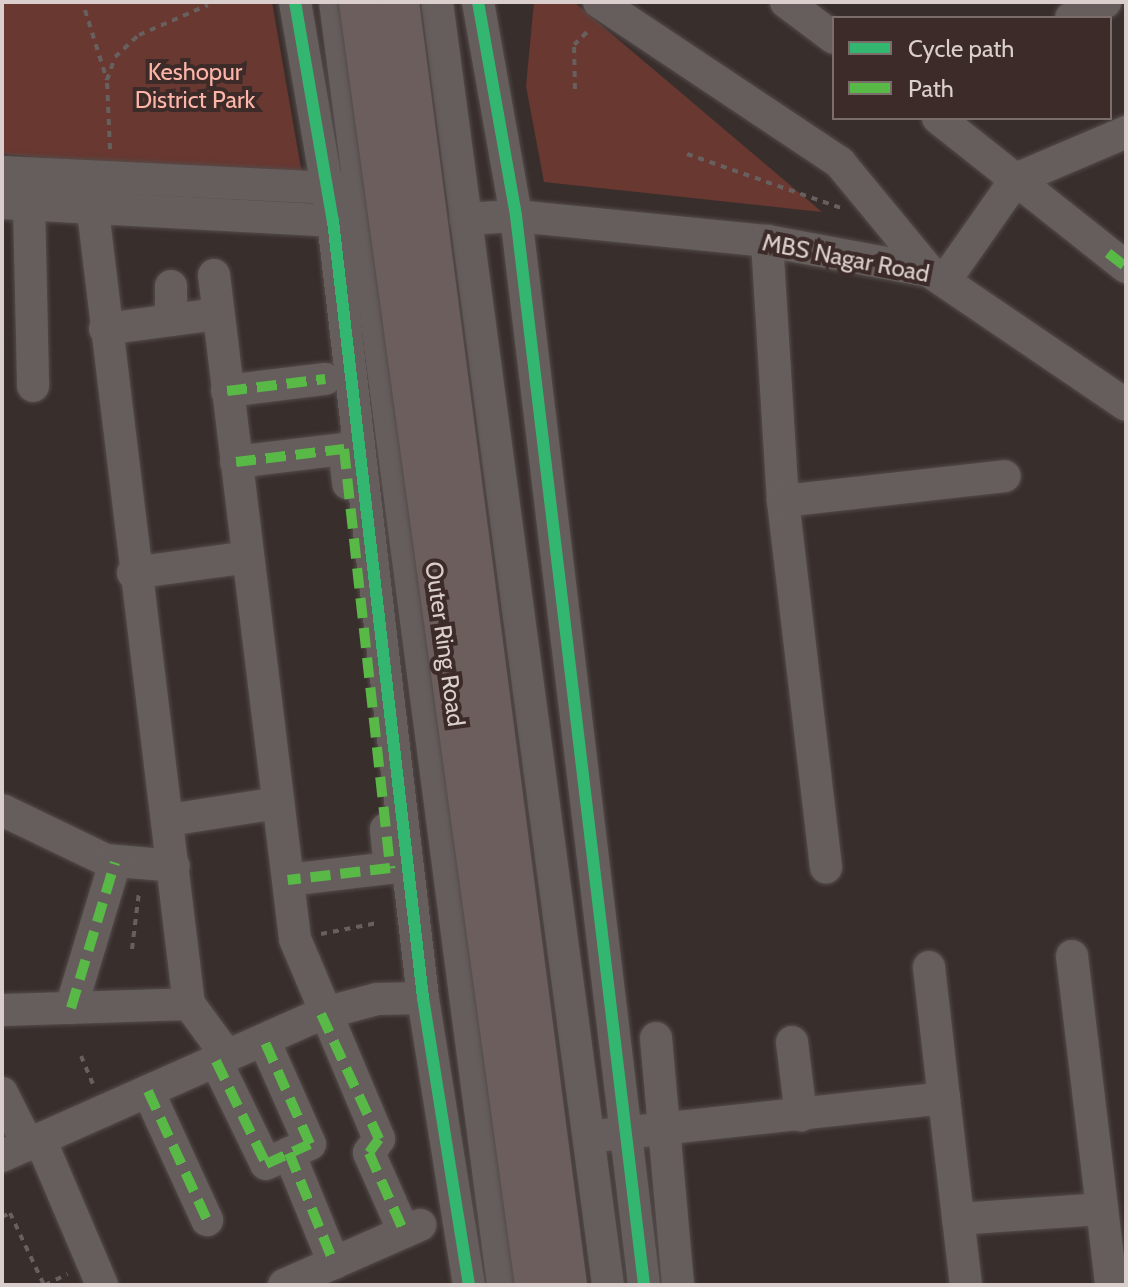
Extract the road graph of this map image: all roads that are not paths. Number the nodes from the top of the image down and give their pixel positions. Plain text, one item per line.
1 (295, 2) edge
2 (335, 2) edge
3 (359, 2) edge
4 (399, 2) edge
5 (478, 2) edge
6 (1105, 2) edge
7 (792, 3) edge
8 (603, 6) edge
9 (1075, 16) edge
10 (439, 17) edge
11 (832, 36) edge
12 (341, 43) junction
13 (941, 120) edge
14 (1126, 132) edge
15 (2, 172) edge
16 (101, 178) junction
17 (1016, 179) junction
18 (343, 189) junction
19 (17, 204) edge
20 (92, 211) junction
21 (348, 222) junction
22 (519, 223) junction
23 (466, 226) junction
24 (767, 241) junction
25 (1120, 253) edge
26 (214, 275) dead end
27 (937, 275) junction
28 (171, 286) dead end
29 (218, 314) junction
30 (171, 320) junction
31 (105, 329) junction
32 (325, 379) dead end
33 (33, 386) dead end
34 (227, 391) junction
35 (1126, 405) edge
36 (236, 462) junction
37 (1005, 476) dead end
38 (783, 501) junction
39 (503, 514) junction
40 (406, 524) junction
41 (248, 557) junction
42 (133, 573) junction
43 (278, 803) junction
44 (2, 810) edge
45 (169, 820) junction
46 (128, 864) junction
47 (174, 866) junction
48 (826, 867) dead end
49 (288, 880) junction
50 (1072, 956) dead end
51 (929, 967) dead end
52 (423, 998) junction
53 (189, 1004) junction
54 (71, 1008) junction
55 (2, 1010) edge
56 (321, 1014) junction
57 (656, 1038) dead end
58 (264, 1040) junction
59 (792, 1042) dead end
60 (221, 1059) junction
61 (148, 1091) junction
62 (2, 1093) edge
63 (944, 1098) junction
64 (801, 1115) junction
65 (664, 1131) junction
66 (625, 1132) junction
67 (588, 1138) junction
68 (23, 1147) edge
69 (289, 1153) junction
70 (1102, 1209) junction
71 (958, 1219) junction
72 (207, 1220) dead end
73 (309, 1277) edge
74 (102, 1285) edge
75 (469, 1285) edge
76 (503, 1285) edge
77 (535, 1285) edge
78 (567, 1285) edge
79 (608, 1285) edge
80 (644, 1285) edge
81 (678, 1285) edge
82 (966, 1285) edge
83 (1111, 1285) edge

1 - 18 street
2 - 12 street
3 - 77 main road, Outer Ring Road, bridge
4 - 78 main road, Outer Ring Road, bridge
5 - 22 street
6 - 9 street
7 - 11 street
8 - 27 street
10 - 12 street
10 - 23 street
12 - 18 street
13 - 17 street
14 - 17 street
15 - 16 street
16 - 18 street
16 - 20 street
17 - 25 street
17 - 27 street
18 - 21 street
19 - 20 street
19 - 33 street
20 - 21 street
20 - 31 street
21 - 40 street, Outer Ring Road
21 - 52 street
22 - 23 street, MBS Nagar Road
22 - 24 street, MBS Nagar Road
22 - 66 street
23 - 39 street
24 - 27 street, MBS Nagar Road
24 - 38 street
26 - 29 street
27 - 35 street, MBS Nagar Road
28 - 30 street
29 - 30 street
29 - 34 street
30 - 31 street
31 - 42 street
32 - 34 street
34 - 36 street
36 - 41 street
36 - 49 street
37 - 38 street
38 - 48 street
39 - 40 street
39 - 67 street
40 - 76 street, Outer Ring Road
41 - 42 street
41 - 43 street
42 - 45 street
43 - 45 street
43 - 49 street
44 - 46 street
45 - 47 street
46 - 47 street
46 - 54 street
47 - 53 street
49 - 56 street
50 - 70 street
51 - 63 street
52 - 56 street
52 - 75 street
53 - 54 street
53 - 60 street
54 - 55 street
56 - 58 street
56 - 73 street
57 - 65 street
58 - 60 street
58 - 69 street
59 - 64 street
60 - 61 street
60 - 69 street
61 - 68 street
61 - 72 street
62 - 68 street
63 - 64 street
63 - 71 street
64 - 65 street
65 - 66 street
65 - 81 street
66 - 67 street
66 - 80 street
67 - 79 street
68 - 74 street
69 - 73 street
70 - 71 street
70 - 83 street
71 - 82 street

